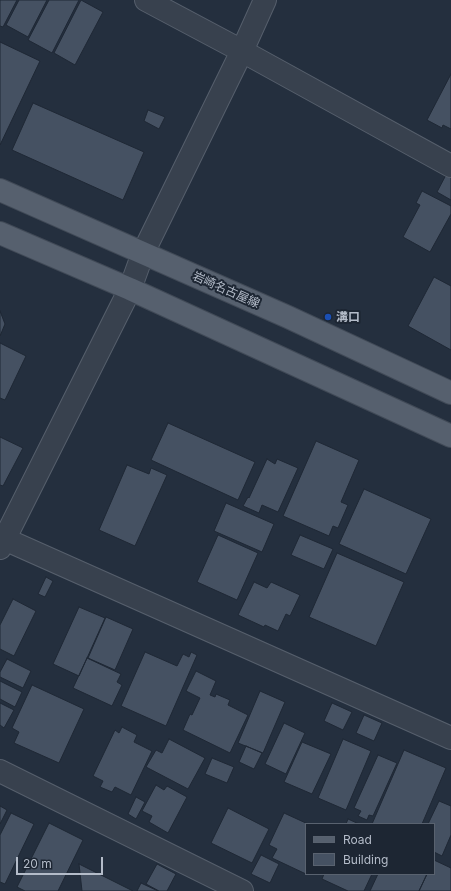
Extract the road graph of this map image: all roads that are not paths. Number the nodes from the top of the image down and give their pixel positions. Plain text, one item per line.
1 (146, 0) edge
2 (265, 0) edge
3 (242, 50) junction
4 (451, 166) edge
5 (0, 190) edge
6 (0, 233) edge
7 (143, 253) junction
8 (130, 289) junction
9 (451, 393) edge
10 (451, 436) edge
11 (2, 541) edge
12 (451, 738) edge
13 (0, 771) edge
14 (242, 891) edge

1 - 3 street
2 - 3 street
3 - 4 street
3 - 7 street
5 - 7 main road, 岩崎名古屋線
6 - 8 main road
7 - 8 street
7 - 9 main road, 岩崎名古屋線
8 - 10 main road
8 - 11 street
11 - 12 street
13 - 14 street

